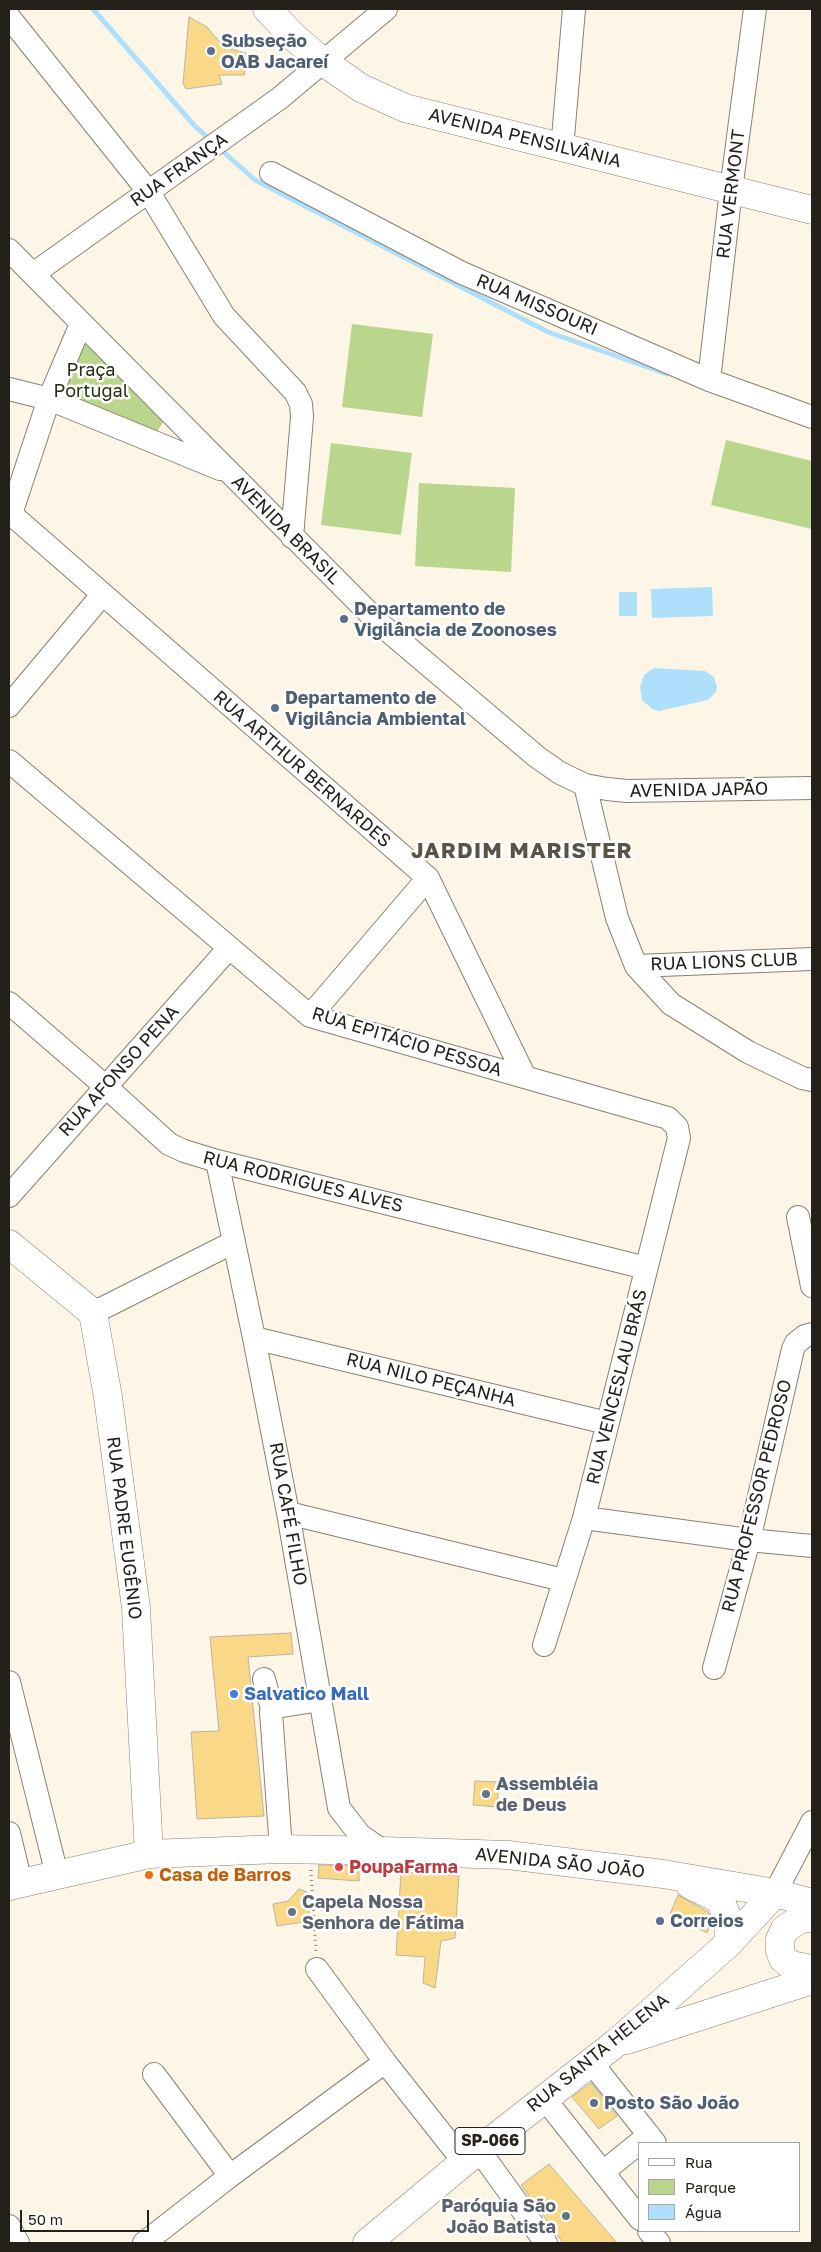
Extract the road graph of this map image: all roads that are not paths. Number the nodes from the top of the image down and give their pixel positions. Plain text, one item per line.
1 (267, 9) edge
2 (386, 9) edge
3 (574, 9) edge
4 (755, 9) edge
5 (9, 17) edge
6 (322, 61) junction
7 (562, 148) junction
8 (270, 172) dead end
9 (731, 190) junction
10 (148, 191) junction
11 (812, 210) edge
12 (9, 250) edge
13 (33, 274) junction
14 (81, 324) junction
15 (709, 380) junction
16 (9, 389) edge
17 (49, 399) junction
18 (812, 417) edge
19 (229, 473) junction
20 (10, 514) edge
21 (292, 537) junction
22 (102, 595) junction
23 (9, 706) edge
24 (9, 761) edge
25 (586, 784) junction
26 (812, 788) edge
27 (428, 878) junction
28 (229, 948) junction
29 (812, 958) edge
30 (636, 966) junction
31 (9, 1003) edge
32 (310, 1016) junction
33 (524, 1077) junction
34 (812, 1080) edge
35 (105, 1086) junction
36 (677, 1127) joint
37 (217, 1161) junction
38 (9, 1196) edge
39 (798, 1218) dead end
40 (234, 1242) junction
41 (9, 1244) edge
42 (646, 1268) junction
43 (812, 1286) edge
44 (92, 1312) junction
45 (812, 1334) edge
46 (254, 1338) junction
47 (607, 1423) junction
48 (288, 1513) junction
49 (584, 1518) junction
50 (749, 1540) junction
51 (812, 1546) edge
52 (563, 1580) junction
53 (544, 1645) dead end
54 (714, 1668) dead end
55 (264, 1680) dead end
56 (9, 1682) edge
57 (320, 1700) junction
58 (272, 1709) junction
59 (812, 1822) edge
60 (9, 1833) edge
61 (281, 1848) junction
62 (383, 1850) junction
63 (149, 1854) junction
64 (663, 1874) junction
65 (57, 1875) junction
66 (15, 1884) edge
67 (775, 1893) junction
68 (812, 1903) edge
69 (812, 1918) edge
70 (729, 1943) junction
71 (317, 1969) road end
72 (812, 1969) edge
73 (812, 1980) edge
74 (616, 2043) junction
75 (385, 2062) junction
76 (591, 2062) junction
77 (154, 2074) dead end
78 (544, 2098) junction
79 (652, 2139) edge
80 (638, 2148) edge
81 (471, 2156) junction
82 (603, 2172) junction
83 (230, 2176) junction
84 (638, 2216) edge
85 (9, 2226) edge
86 (651, 2232) edge
87 (18, 2243) edge
88 (144, 2243) edge
89 (367, 2243) edge
90 (546, 2243) edge
91 (659, 2243) edge

1 - 6 main road, AVENIDA PENSILVÂNIA
2 - 6 street, RUA FRANÇA
3 - 7 street
4 - 9 street, RUA VERMONT
5 - 10 street
6 - 7 main road, AVENIDA PENSILVÂNIA
6 - 10 street, RUA FRANÇA
7 - 9 main road, AVENIDA PENSILVÂNIA
8 - 15 street, RUA MISSOURI
9 - 11 main road, AVENIDA PENSILVÂNIA
9 - 15 street, RUA VERMONT
10 - 13 street, RUA FRANÇA
10 - 21 street
12 - 13 street, AVENIDA BRASIL
13 - 14 street, AVENIDA BRASIL
14 - 17 street
14 - 19 street, AVENIDA BRASIL
15 - 18 street, RUA MISSOURI
16 - 17 street
17 - 19 street
17 - 20 street
19 - 21 street, AVENIDA BRASIL
20 - 22 street, RUA ARTHUR BERNARDES
21 - 25 street, AVENIDA BRASIL
22 - 23 street
22 - 27 street, RUA ARTHUR BERNARDES
24 - 28 street, RUA EPITÁCIO PESSOA
25 - 26 street, AVENIDA JAPÃO
25 - 30 street
27 - 32 street
27 - 33 street, RUA ARTHUR BERNARDES
28 - 32 street, RUA EPITÁCIO PESSOA
28 - 35 street, RUA AFONSO PENA
29 - 30 street, RUA LIONS CLUB
30 - 34 street
31 - 35 street, RUA RODRIGUES ALVES
32 - 33 street, RUA EPITÁCIO PESSOA
33 - 36 street, RUA EPITÁCIO PESSOA
35 - 37 street, RUA RODRIGUES ALVES
35 - 38 street, RUA AFONSO PENA
36 - 42 street, RUA VENCESLAU BRÁS
37 - 40 street, RUA CAFÉ FILHO
37 - 42 street, RUA RODRIGUES ALVES
39 - 43 street
40 - 44 street
40 - 46 street, RUA CAFÉ FILHO
41 - 44 main road
42 - 47 street, RUA VENCESLAU BRÁS
44 - 63 main road, RUA PADRE EUGÊNIO
45 - 50 street, RUA PROFESSOR PEDROSO
46 - 47 street, RUA NILO PEÇANHA
46 - 48 street, RUA CAFÉ FILHO
47 - 49 street, RUA VENCESLAU BRÁS
48 - 52 street
48 - 57 street, RUA CAFÉ FILHO
49 - 50 street
49 - 52 street, RUA VENCESLAU BRÁS
50 - 51 street
50 - 54 street, RUA PROFESSOR PEDROSO
52 - 53 street, RUA VENCESLAU BRÁS
55 - 58 street
56 - 65 street
57 - 58 street
57 - 62 street, RUA CAFÉ FILHO
58 - 61 street
59 - 67 street
60 - 66 street
61 - 62 main road, AVENIDA SÃO JOÃO
61 - 63 main road, AVENIDA SÃO JOÃO
62 - 64 main road, AVENIDA SÃO JOÃO
63 - 65 main road, AVENIDA SÃO JOÃO
64 - 67 main road, AVENIDA SÃO JOÃO
64 - 70 main road
65 - 66 main road, AVENIDA SÃO JOÃO
67 - 68 main road, AVENIDA SÃO JOÃO
67 - 70 main road, RUA SANTA HELENA
69 - 72 main road
70 - 74 main road, RUA SANTA HELENA
71 - 75 street
73 - 74 main road, SP-066
74 - 76 main road, RUA SANTA HELENA / SP-066
75 - 81 street
75 - 83 street
76 - 78 main road, RUA SANTA HELENA / SP-066
76 - 79 street
77 - 83 street
78 - 81 main road, RUA SANTA HELENA / SP-066
78 - 82 street
80 - 82 street
81 - 89 main road, RUA SANTA HELENA / SP-066
81 - 90 street
82 - 84 street
83 - 88 street
85 - 87 street
86 - 91 street

